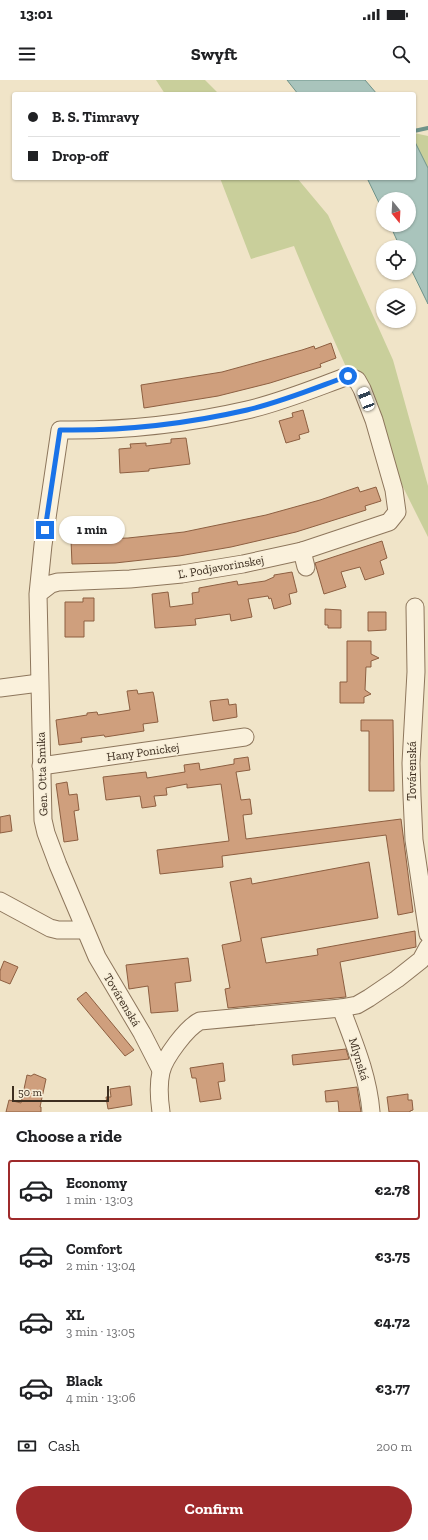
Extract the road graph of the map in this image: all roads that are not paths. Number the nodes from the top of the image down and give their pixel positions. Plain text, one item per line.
1 (397, 512) joint
2 (302, 551) junction
3 (306, 567) dead end
4 (38, 594) junction
5 (415, 607) dead end
6 (39, 683) junction
7 (0, 688) edge
8 (245, 737) dead end
9 (41, 766) junction
10 (0, 901) edge
11 (85, 930) junction
12 (428, 934) edge
13 (428, 947) edge
14 (341, 1008) junction
15 (161, 1070) junction
16 (161, 1112) edge
17 (371, 1112) edge

1 - 2 street, Ľ. Podjavorinskej
1 - 4 street, Gen. Otta Smika
2 - 3 street
2 - 4 street, Ľ. Podjavorinskej
4 - 6 street, Gen. Otta Smika
5 - 12 street, Továrenská
6 - 7 street
6 - 9 street, Gen. Otta Smika
8 - 9 street, Hany Ponickej
9 - 11 street, Gen. Otta Smika
10 - 11 street
11 - 15 street, Továrenská
13 - 14 street
14 - 15 street
14 - 17 street, Mlynská
15 - 16 street

